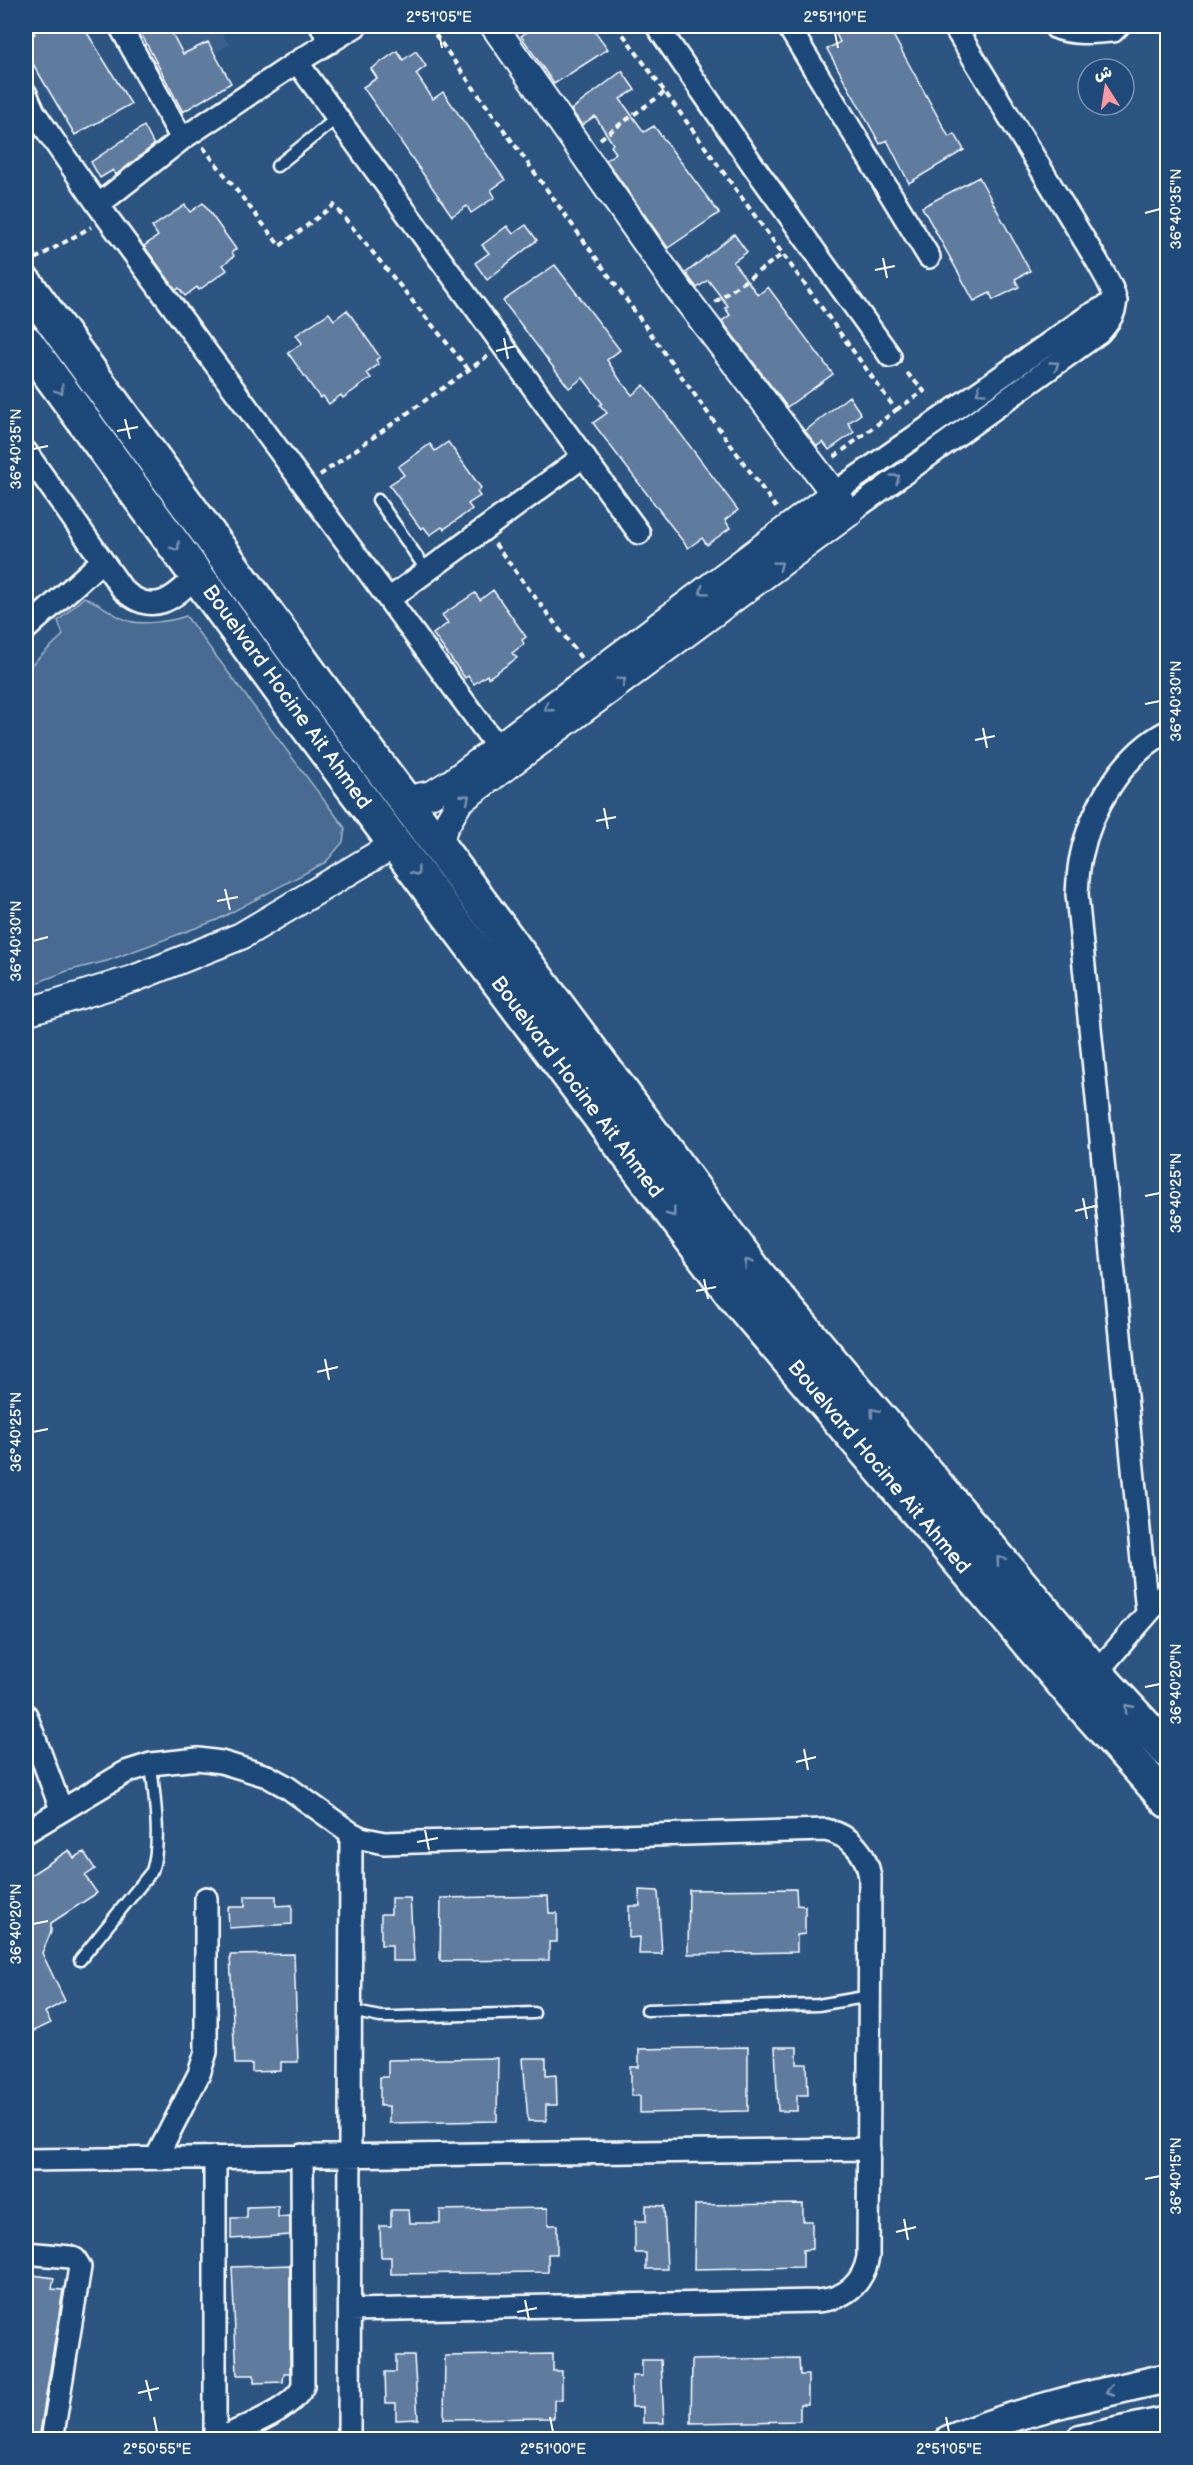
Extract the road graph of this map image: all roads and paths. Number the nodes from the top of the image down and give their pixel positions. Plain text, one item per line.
1 (120, 26) edge
2 (356, 26) edge
3 (429, 26) edge
4 (494, 26) edge
5 (617, 26) edge
6 (657, 26) edge
7 (788, 26) edge
8 (954, 26) edge
9 (1050, 26) edge
10 (1126, 26) edge
11 (326, 34) edge
12 (297, 62) junction
13 (665, 92) junction
14 (26, 94) edge
15 (338, 117) junction
16 (186, 136) junction
17 (582, 152) junction
18 (277, 166) dead end
19 (102, 211) junction
20 (783, 255) junction
21 (929, 257) dead end
22 (26, 265) edge
23 (26, 284) edge
24 (698, 315) junction
25 (26, 342) edge
26 (504, 345) junction
27 (890, 356) joint
28 (469, 370) junction
29 (896, 410) junction
30 (26, 452) edge
31 (584, 456) junction
32 (816, 471) junction
33 (305, 486) junction
34 (378, 500) dead end
35 (841, 503) junction
36 (789, 526) junction
37 (484, 529) junction
38 (639, 532) dead end
39 (102, 561) junction
40 (427, 571) junction
41 (197, 575) junction
42 (389, 599) junction
43 (26, 629) edge
44 (593, 673) junction
45 (1167, 731) edge
46 (504, 755) junction
47 (404, 800) junction
48 (395, 844) junction
49 (440, 848) junction
50 (26, 1012) edge
51 (1167, 1590) edge
52 (1147, 1612) junction
53 (1096, 1673) junction
54 (26, 1715) edge
55 (1167, 1751) edge
56 (151, 1764) junction
57 (1167, 1801) edge
58 (61, 1809) junction
59 (26, 1832) edge
60 (351, 1833) junction
61 (206, 1898) dead end
62 (80, 1960) dead end
63 (870, 1996) junction
64 (647, 2010) dead end
65 (351, 2011) junction
66 (534, 2013) dead end
67 (869, 2149) junction
68 (350, 2154) junction
69 (302, 2155) junction
70 (215, 2157) junction
71 (156, 2158) junction
72 (26, 2160) edge
73 (26, 2253) edge
74 (350, 2310) junction
75 (1167, 2378) edge
76 (1167, 2421) edge
77 (52, 2439) edge
78 (216, 2439) edge
79 (349, 2439) edge
80 (949, 2439) edge
81 (1080, 2439) edge

1 - 16 street
2 - 11 street
3 - 36 path
4 - 17 street
5 - 13 path
6 - 27 street
7 - 21 street
8 - 35 street
9 - 10 lane
11 - 12 street
12 - 15 street
12 - 16 street
13 - 17 path
13 - 20 path
14 - 19 street
15 - 18 lane
15 - 26 street
16 - 19 street
16 - 28 path
17 - 24 street
19 - 22 path
19 - 33 street
20 - 24 path
20 - 29 path
23 - 47 main road
24 - 32 street
25 -> 41 main road, Bouelvard Hocine Ait Ahmed
26 - 28 path
26 - 31 street
27 - 29 path
28 - 33 path
29 - 32 path
30 - 39 street
31 - 37 street
31 - 38 street
32 - 35 street
33 - 42 street
34 - 40 lane
35 - 36 street
46 -> 35 street
36 -> 44 street
37 - 40 street
37 - 44 path
39 - 41 street
39 - 43 street
40 - 42 street
41 - 48 main road, Bouelvard Hocine Ait Ahmed
42 - 46 street
44 -> 46 street
45 - 52 street
46 - 47 street
49 -> 46 street
47 - 49 main road
48 - 50 street
48 -> 57 main road, Bouelvard Hocine Ait Ahmed
53 -> 49 main road
51 - 52 street
52 - 53 street
55 -> 53 main road
54 - 58 street
56 - 58 street
56 - 60 street
56 - 62 lane
58 - 59 street
60 - 63 street
60 - 65 street
61 - 71 street
63 - 64 lane
63 - 67 street
65 - 66 lane
65 - 68 street
67 - 68 street
67 - 74 street
68 - 69 street
68 - 74 street
69 - 70 street
69 - 78 street
70 - 71 street
70 - 78 street
71 - 72 street
73 - 77 street
74 - 79 street
75 -> 80 main road
76 - 81 main road

